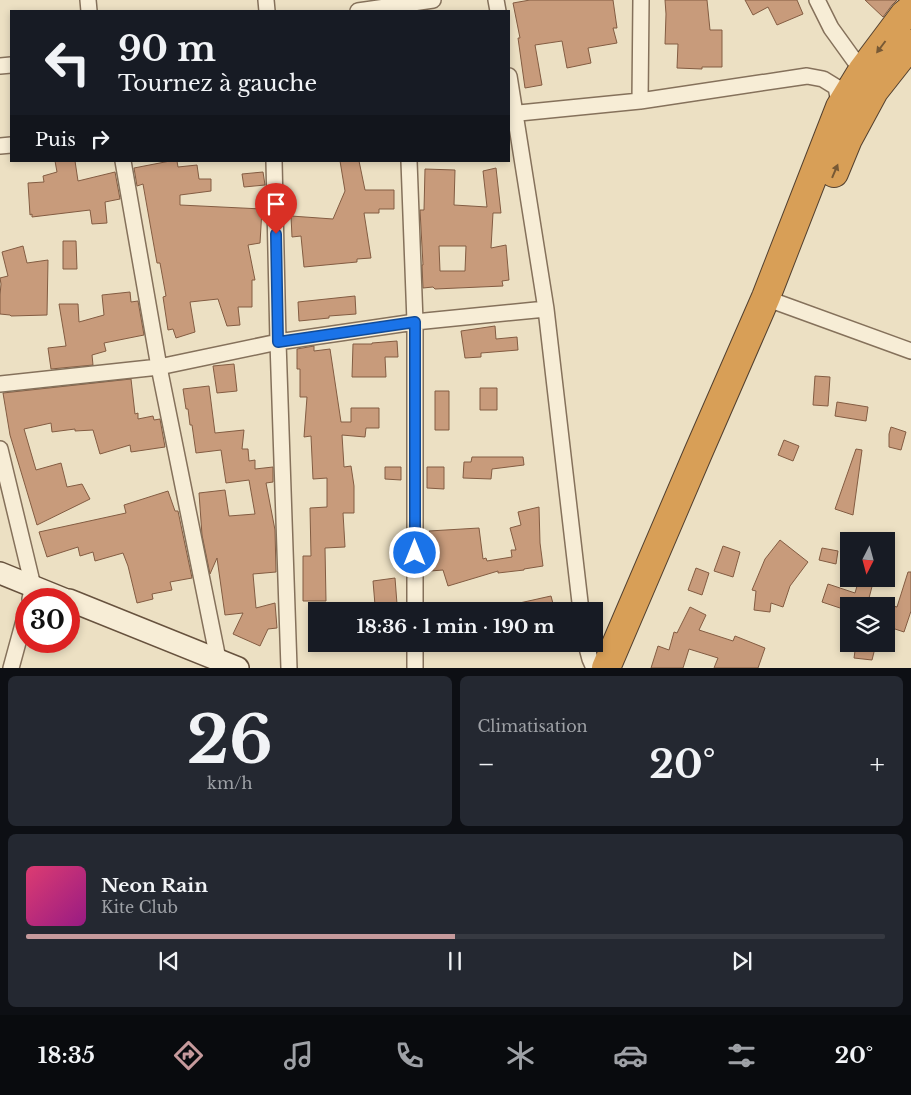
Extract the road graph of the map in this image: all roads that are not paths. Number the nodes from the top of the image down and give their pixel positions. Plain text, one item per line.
1 (433, 0) edge
2 (641, 0) edge
3 (817, 0) edge
4 (401, 6) edge
5 (911, 9) edge
6 (367, 10) edge
7 (911, 44) edge
8 (862, 72) junction
9 (510, 89) edge
10 (640, 101) junction
11 (840, 107) junction
12 (512, 114) edge
13 (122, 162) edge
14 (274, 162) edge
15 (409, 162) edge
16 (779, 303) junction
17 (546, 309) junction
18 (415, 322) junction
19 (278, 342) junction
20 (911, 351) edge
21 (160, 367) junction
22 (0, 384) edge
23 (0, 449) edge
24 (0, 573) edge
25 (24, 588) edge
26 (31, 588) edge
27 (415, 602) edge
28 (580, 602) edge
29 (80, 604) edge
30 (415, 652) edge
31 (588, 652) edge
32 (15, 653) edge
33 (218, 660) junction
34 (11, 668) edge
35 (238, 668) edge
36 (289, 668) edge
37 (415, 668) edge
38 (594, 668) edge
39 (606, 668) edge
40 (626, 668) edge

1 - 4 street
2 - 10 street
3 - 8 street
4 - 6 street
5 -> 8 highway
16 -> 7 highway
8 - 11 highway
9 - 12 street
10 - 11 street
10 - 12 street
11 - 39 highway
12 - 17 street
13 - 21 street
14 - 19 street
15 - 18 street
16 - 20 street
16 - 40 highway
17 - 18 street
17 - 28 street
18 - 19 street
18 - 27 street
19 - 21 street
19 - 36 street
21 - 22 street
21 - 33 street
23 - 26 street
24 - 25 street
29 - 33 street
30 - 37 street
31 - 38 street
32 - 34 street
33 - 35 street

